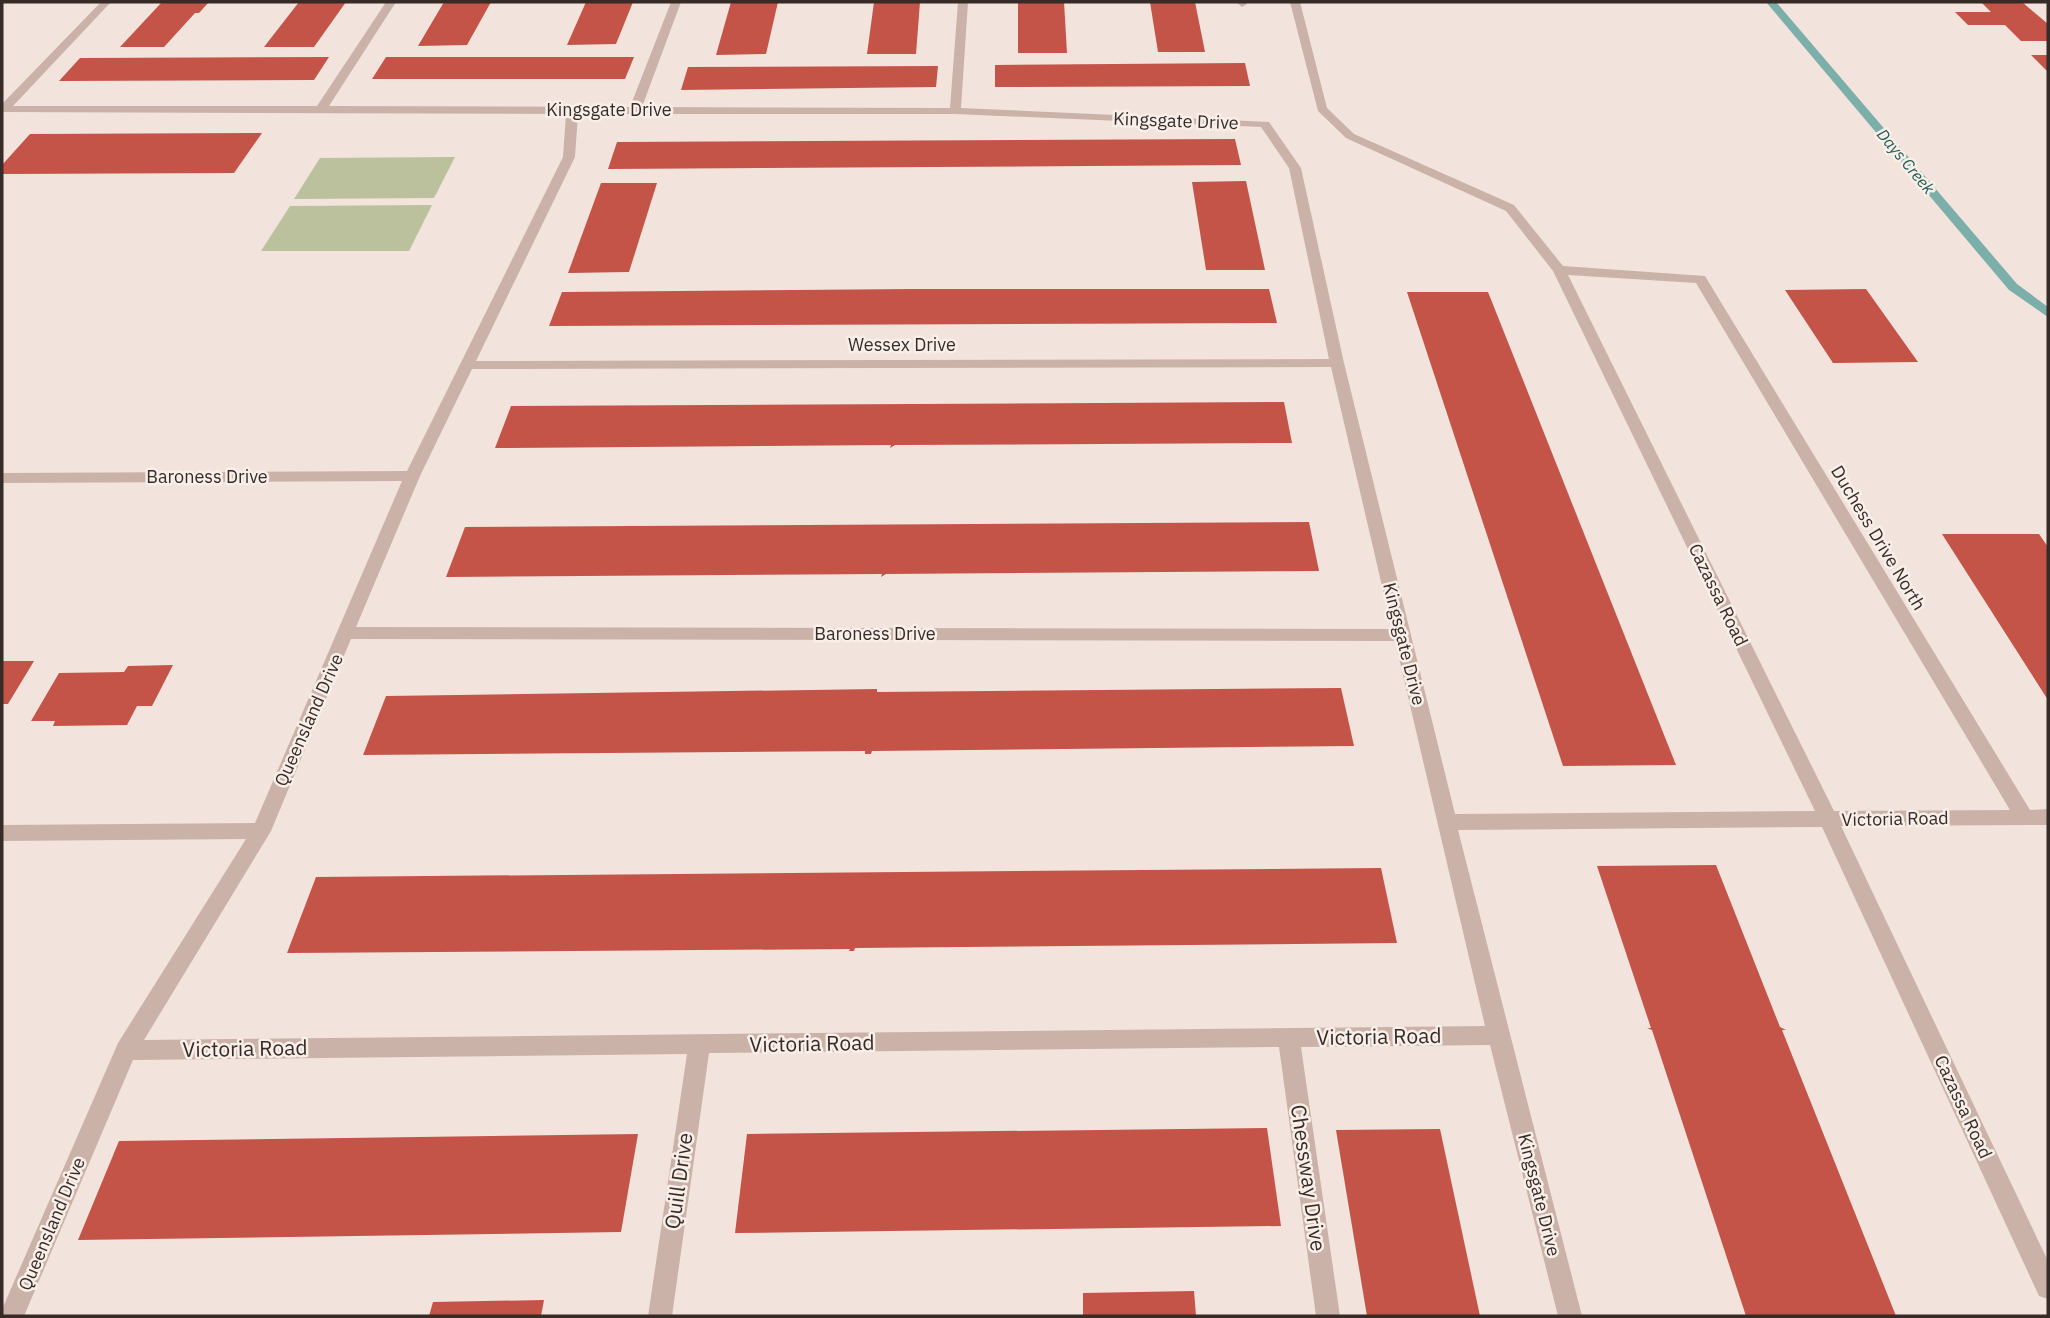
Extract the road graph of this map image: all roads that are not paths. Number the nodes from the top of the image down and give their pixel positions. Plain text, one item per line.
1 (106, 2) edge
2 (391, 2) edge
3 (676, 2) edge
4 (963, 2) edge
5 (1296, 2) edge
6 (572, 110) junction
7 (635, 110) junction
8 (320, 111) junction
9 (955, 111) junction
10 (1559, 270) junction
11 (1337, 363) junction
12 (467, 365) junction
13 (412, 476) junction
14 (2, 478) edge
15 (347, 633) junction
16 (1402, 635) junction
17 (2024, 817) junction
18 (2048, 817) edge
19 (1828, 819) junction
20 (1448, 822) junction
21 (261, 831) junction
22 (2, 833) edge
23 (1498, 1035) junction
24 (1289, 1039) junction
25 (699, 1045) junction
26 (126, 1050) junction
27 (2048, 1287) edge
28 (12, 1316) edge
29 (660, 1316) edge
30 (1328, 1316) edge
31 (1570, 1316) edge

1 - 8 street, Kingsgate Drive
2 - 8 street
3 - 7 street
4 - 9 street
5 - 10 street, Cazassa Road
6 - 7 street, Kingsgate Drive
6 - 8 street, Kingsgate Drive
6 - 12 street, Queensland Drive
7 - 9 street, Kingsgate Drive
9 - 11 street, Kingsgate Drive
10 - 17 street, Duchess Drive North
10 - 19 street, Cazassa Road
11 - 12 street, Wessex Drive
11 - 16 street, Kingsgate Drive
12 - 13 street, Queensland Drive
13 - 14 street, Baroness Drive
13 - 15 street, Queensland Drive
15 - 16 street, Baroness Drive
15 - 21 street, Queensland Drive
16 - 20 street, Kingsgate Drive
17 - 18 street, Victoria Road
17 - 19 street, Victoria Road
19 - 20 street, Victoria Road
19 - 27 street, Cazassa Road
20 - 23 street, Kingsgate Drive
21 - 22 street
21 - 26 street, Queensland Drive
23 - 24 street, Victoria Road
23 - 31 street, Kingsgate Drive
24 - 25 street, Victoria Road
24 - 30 street, Chessway Drive
25 - 26 street, Victoria Road
25 - 29 street, Quill Drive
26 - 28 street, Queensland Drive

